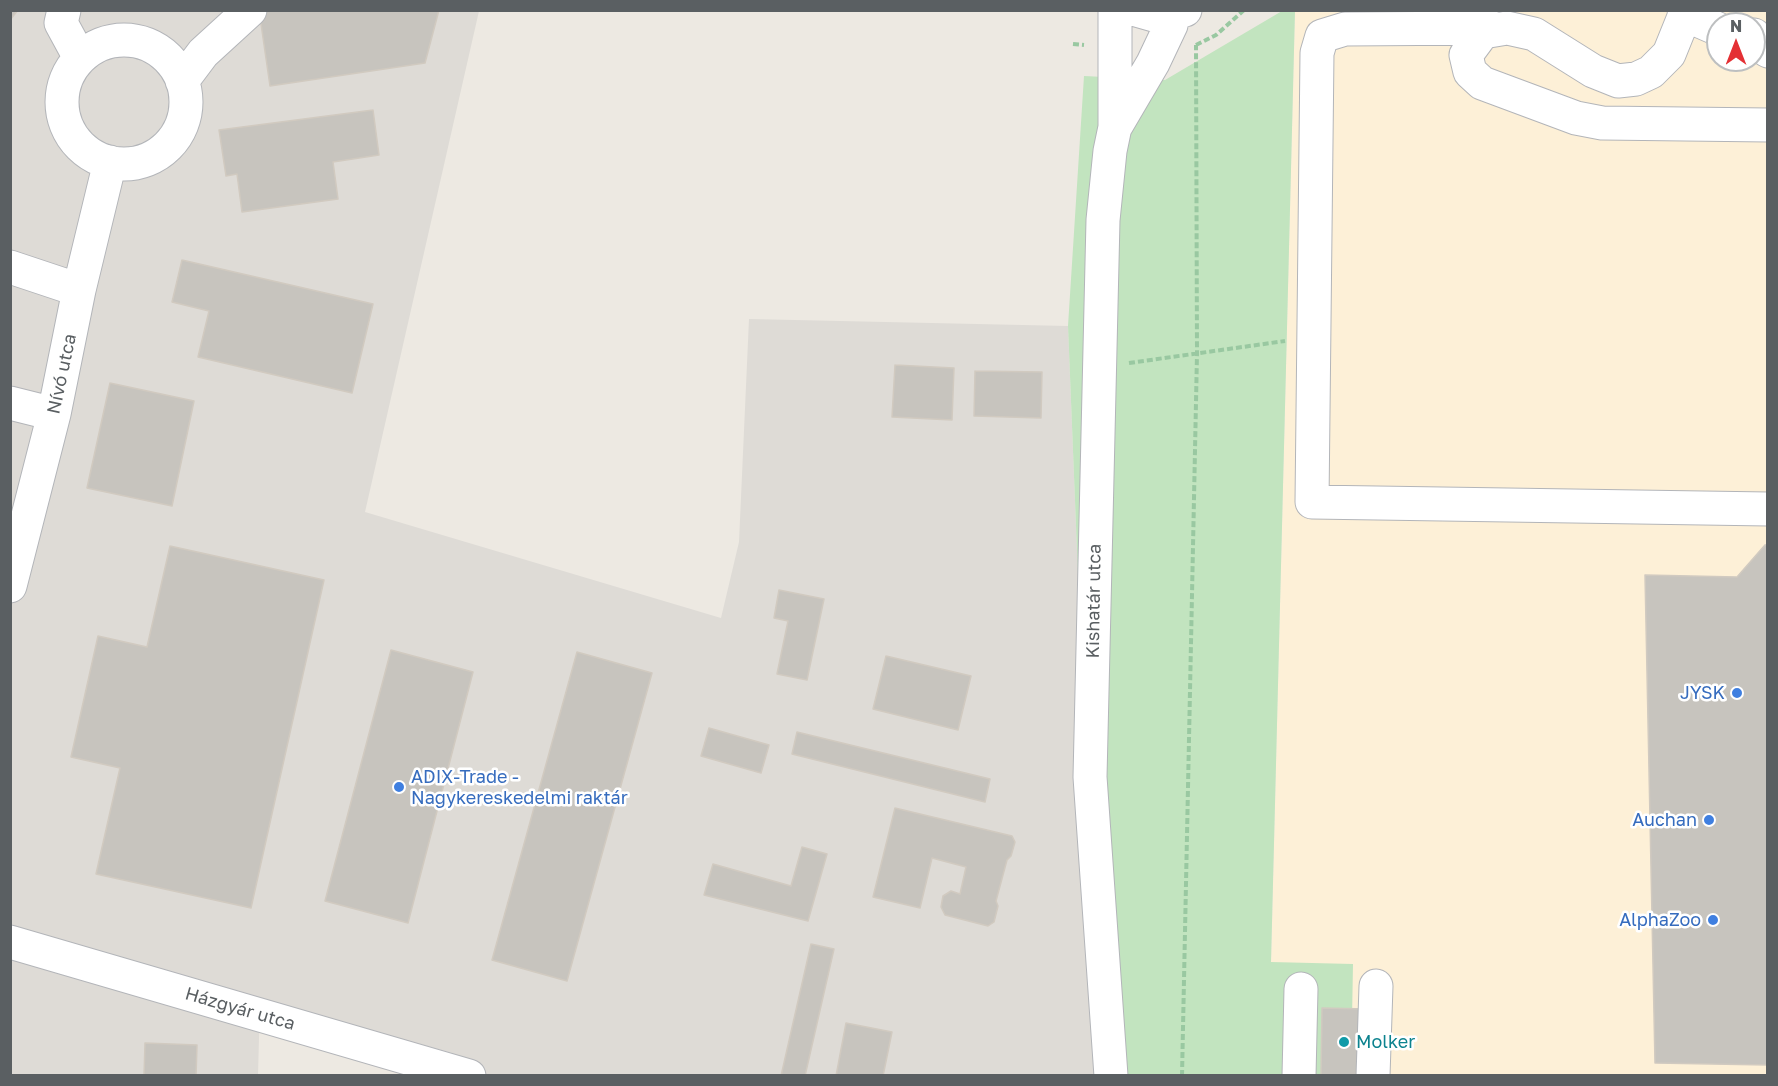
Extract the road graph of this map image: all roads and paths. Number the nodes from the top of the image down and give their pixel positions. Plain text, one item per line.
1 (64, 10) edge
2 (250, 10) edge
3 (1115, 10) edge
4 (1136, 10) edge
5 (1244, 10) edge
6 (1685, 11) edge
7 (1179, 13) edge
8 (1706, 23) edge
9 (1493, 28) junction
10 (80, 58) junction
11 (182, 81) junction
12 (1767, 125) edge
13 (1115, 127) junction
14 (110, 162) junction
15 (10, 267) edge
16 (79, 290) junction
17 (1312, 338) junction
18 (1197, 354) junction
19 (1099, 367) junction
20 (10, 403) edge
21 (54, 414) junction
22 (1767, 509) edge
23 (13, 569) edge
24 (10, 942) edge
25 (1376, 986) dead end
26 (1301, 989) dead end
27 (469, 1076) edge
28 (1111, 1076) edge
29 (1182, 1076) edge
30 (1299, 1076) edge
31 (1373, 1076) edge

1 - 10 street
2 - 11 street
3 - 13 street
4 - 7 street
5 - 18 path
6 - 8 street
6 - 9 street
7 - 13 street
9 - 12 street
9 - 17 street
10 - 11 street
10 - 14 street
11 - 14 street
13 - 19 street, Kishatár utca
14 - 16 street, Nívó utca
15 - 16 street
16 - 21 street, Nívó utca
17 - 18 path
17 - 22 street
18 - 19 path
18 - 29 path
19 - 28 street, Kishatár utca
20 - 21 street
21 - 23 street, Nívó utca
24 - 27 street, Házgyár utca
25 - 31 street
26 - 30 street

